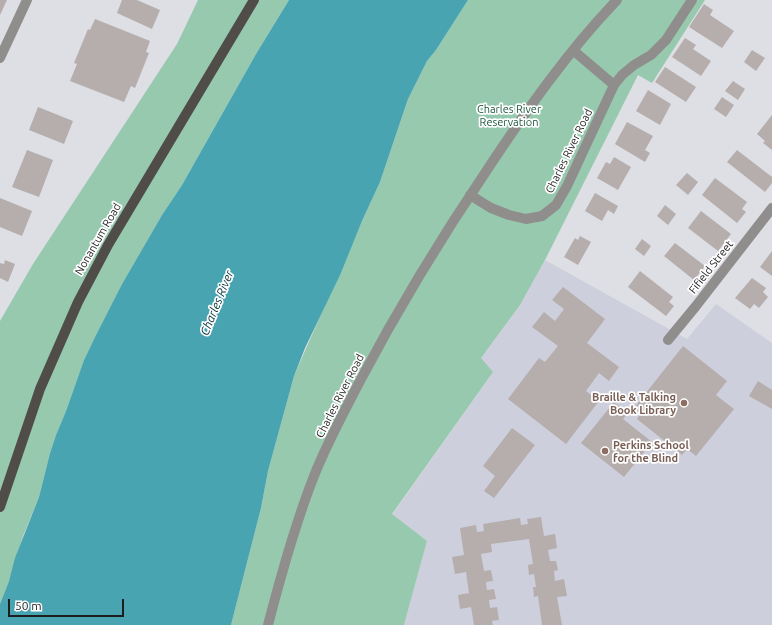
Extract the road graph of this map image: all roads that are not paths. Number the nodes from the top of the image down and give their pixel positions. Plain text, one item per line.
1 (27, 0) edge
2 (254, 0) edge
3 (617, 0) edge
4 (692, 0) edge
5 (574, 51) junction
6 (0, 58) edge
7 (614, 85) junction
8 (470, 195) junction
9 (772, 208) edge
10 (668, 340) dead end
11 (0, 507) edge
12 (268, 625) edge

1 - 6 street
2 - 11 main road, Nonantum Road
3 - 5 street, Charles River Road
4 - 7 street, Charles River Road
5 - 7 street
5 - 8 street, Charles River Road
7 - 8 street, Charles River Road
8 - 12 street, Charles River Road
9 - 10 street, Fifield Street

